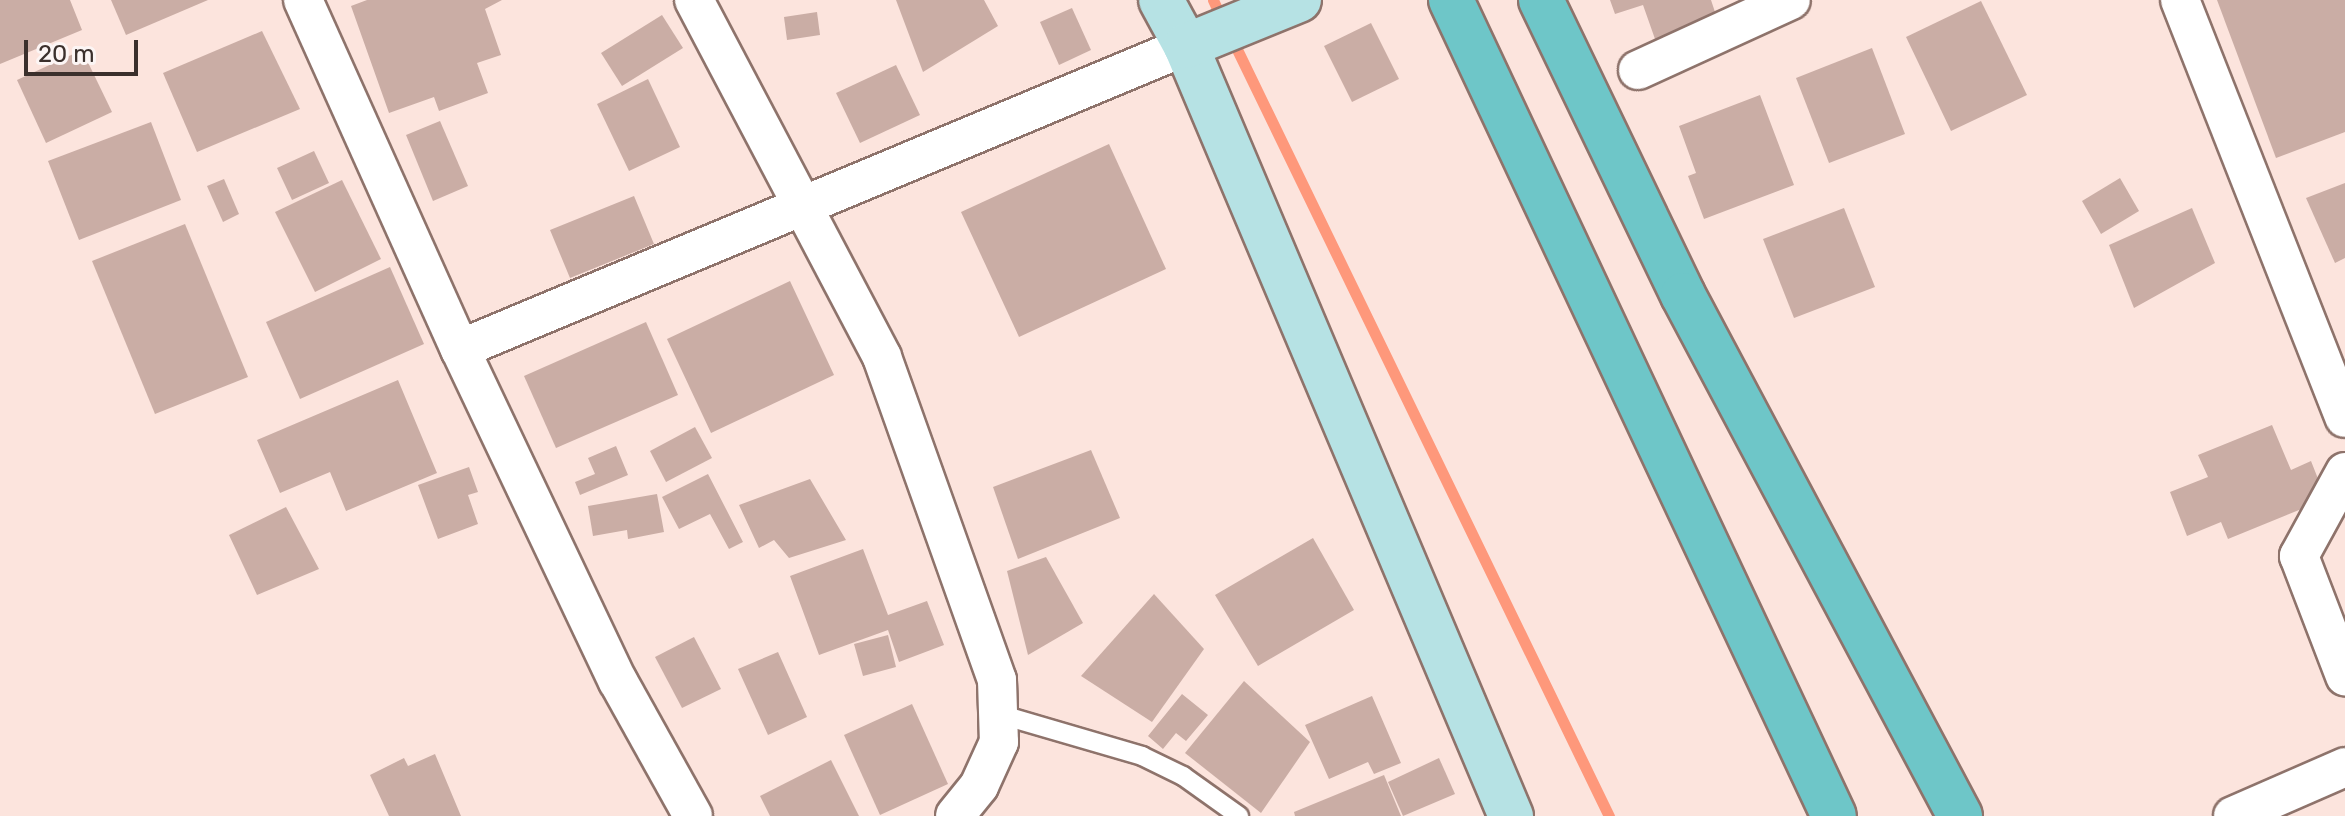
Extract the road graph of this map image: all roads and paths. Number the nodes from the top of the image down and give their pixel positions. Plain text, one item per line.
1 (303, 0) edge
2 (694, 0) edge
3 (1161, 0) edge
4 (1299, 0) edge
5 (1451, 0) edge
6 (1541, 0) edge
7 (1791, 0) edge
8 (2180, 0) edge
9 (1186, 46) junction
10 (1638, 70) dead end
11 (801, 208) junction
12 (460, 349) junction
13 (2345, 418) edge
14 (2345, 472) edge
15 (2345, 676) edge
16 (1002, 715) junction
17 (2345, 767) edge
18 (693, 816) edge
19 (955, 816) edge
20 (1239, 816) edge
21 (1511, 816) edge
22 (1834, 816) edge
23 (1960, 816) edge
24 (2233, 816) edge

1 - 12 street
2 - 11 street
3 - 9 street
4 - 9 street
5 - 22 main road
6 - 23 main road
7 - 10 street
8 - 13 street
9 - 11 street
9 - 21 street
11 - 12 street
11 - 16 street
12 - 18 street
14 - 15 street
16 - 19 street
16 - 20 lane
17 - 24 street

